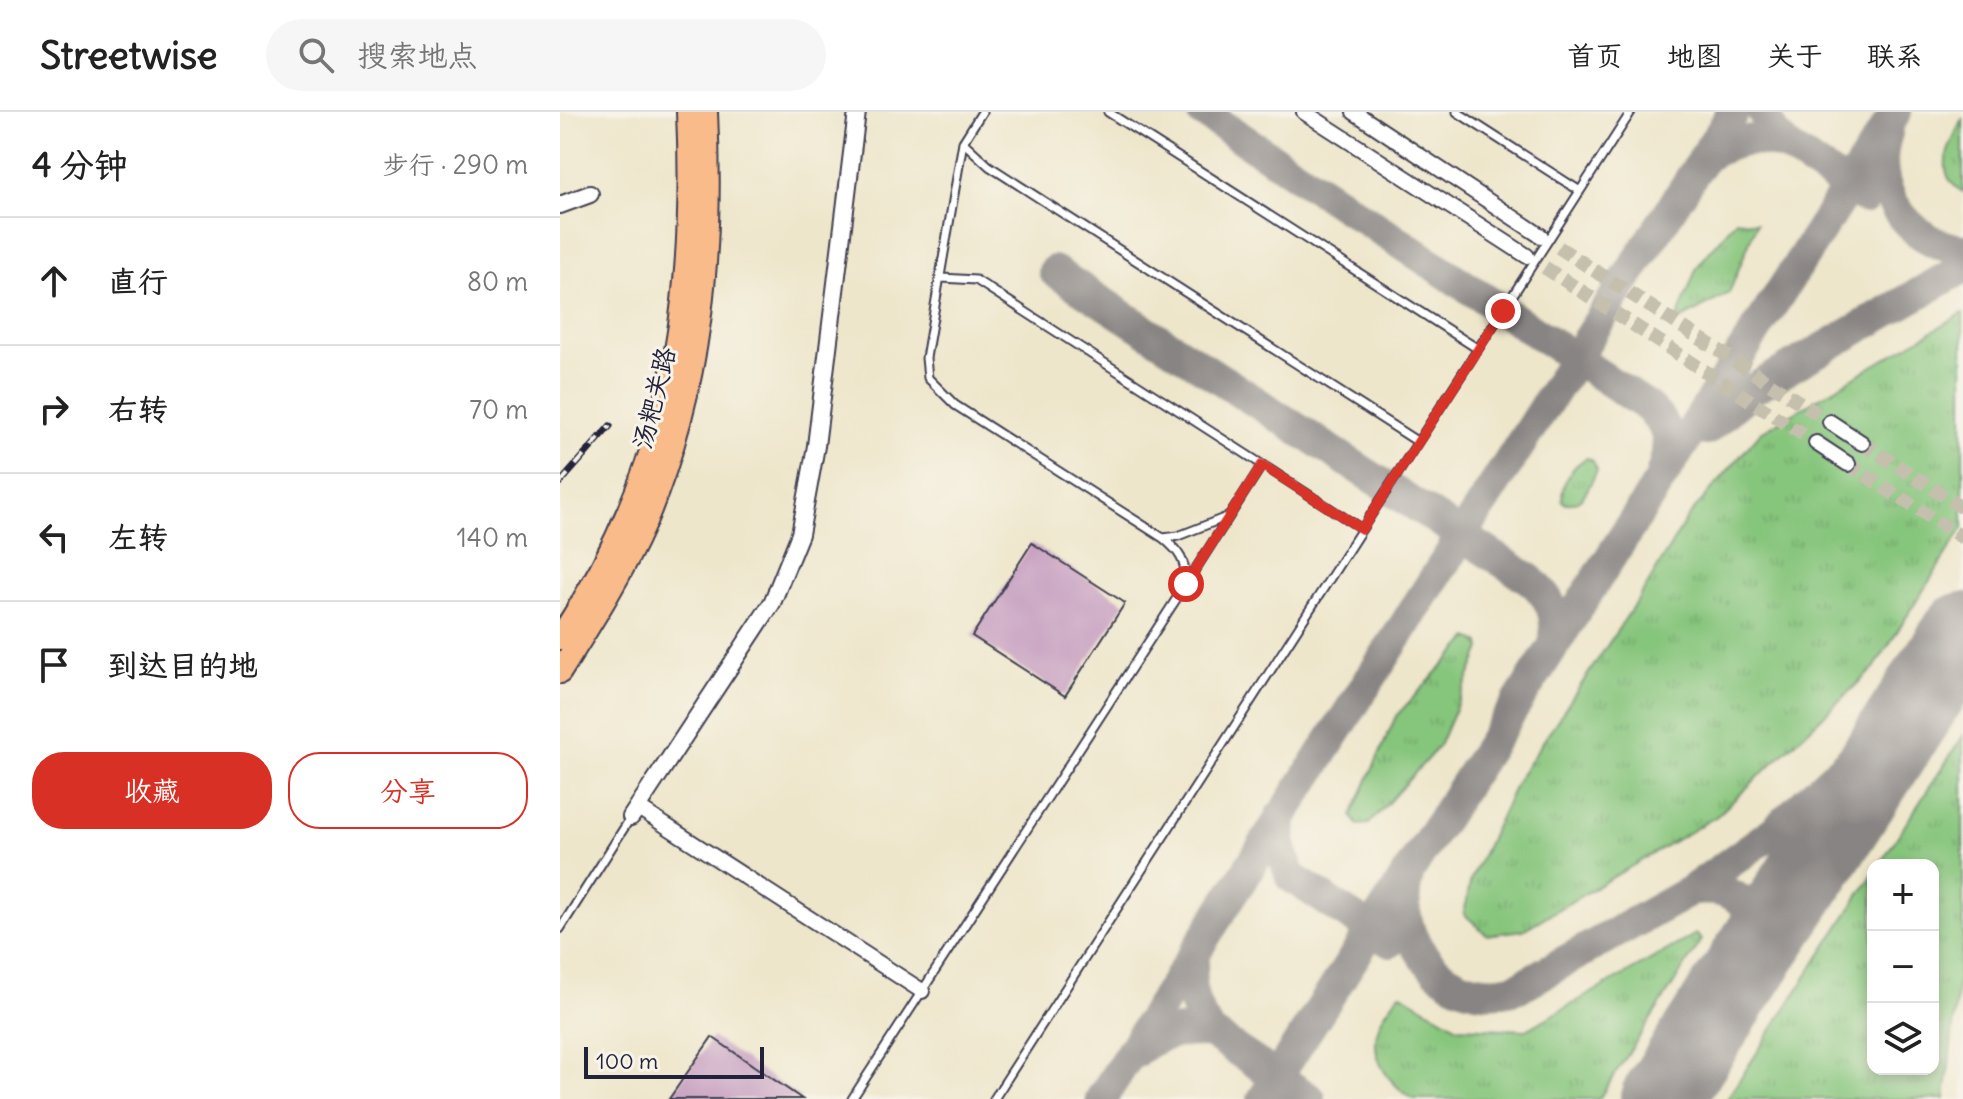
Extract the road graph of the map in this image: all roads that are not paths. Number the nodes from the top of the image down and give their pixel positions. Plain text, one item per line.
1 (688, 112) edge
2 (706, 112) edge
3 (857, 112) edge
4 (982, 112) edge
5 (1108, 112) edge
6 (1304, 112) edge
7 (1354, 112) edge
8 (1457, 112) edge
9 (1631, 112) edge
10 (963, 142) junction
11 (1580, 191) junction
12 (590, 194) dead end
13 (560, 205) edge
14 (1541, 236) tunnel mouth
15 (1527, 256) tunnel mouth
16 (942, 278) junction
17 (1478, 349) junction
18 (1830, 422) tunnel mouth
19 (1418, 442) junction
20 (1816, 443) tunnel mouth
21 (1862, 443) tunnel mouth
22 (1848, 464) tunnel mouth
23 (1262, 465) junction
24 (1230, 516) junction
25 (1362, 529) junction
26 (1163, 538) junction
27 (1186, 584) junction
28 (560, 638) edge
29 (560, 672) edge
30 (634, 812) junction
31 (560, 929) edge
32 (922, 991) junction
33 (852, 1099) edge
34 (994, 1099) edge

1 - 28 highway, 汤粑关路
2 - 29 highway, 汤粑关路
3 - 30 street
4 - 10 lane
5 - 17 lane
6 - 15 street
7 - 14 street
8 - 11 lane
9 - 11 lane
10 - 16 lane
10 - 19 lane
11 - 17 lane
12 - 13 street
16 - 23 lane
16 - 26 lane
17 - 19 lane
18 - 21 street
19 - 25 lane
20 - 22 street
23 - 24 lane
23 - 25 lane
24 - 26 lane
24 - 27 lane
25 - 34 lane
26 - 27 lane
27 - 32 lane
30 - 31 lane
30 - 32 street
32 - 33 lane

